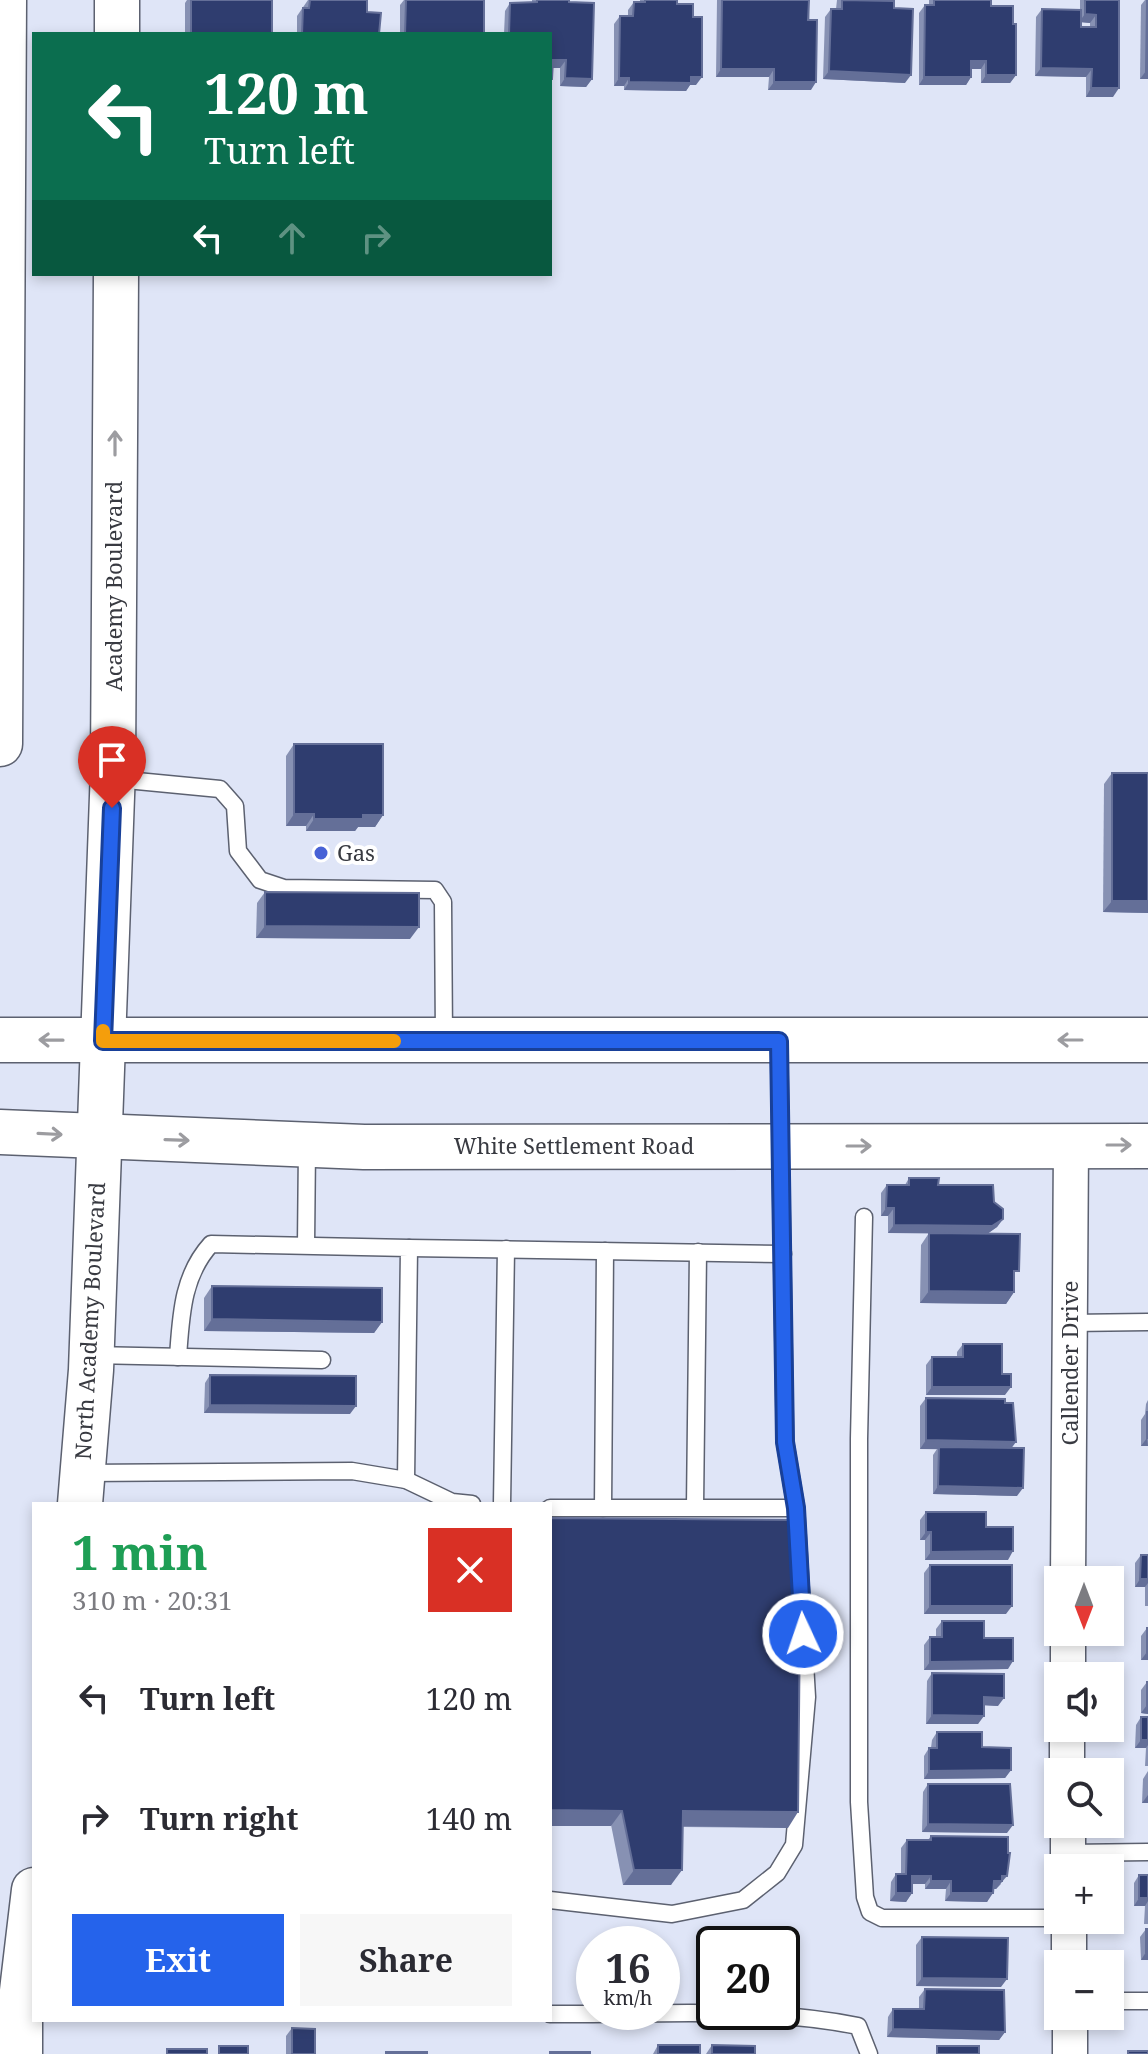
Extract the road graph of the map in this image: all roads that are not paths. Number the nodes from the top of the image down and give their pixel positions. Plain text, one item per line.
1 (4, 0) edge
2 (117, 0) edge
3 (117, 32) edge
4 (116, 276) edge
5 (1, 365) edge
6 (0, 744) edge
7 (113, 778) junction
8 (0, 1040) edge
9 (1148, 1040) edge
10 (103, 1041) junction
11 (444, 1041) junction
12 (779, 1041) junction
13 (0, 1132) edge
14 (99, 1137) junction
15 (307, 1145) junction
16 (1071, 1145) junction
17 (781, 1146) junction
18 (1148, 1146) edge
19 (864, 1217) dead end
20 (306, 1245) junction
21 (409, 1248) junction
22 (506, 1249) junction
23 (605, 1251) junction
24 (698, 1252) junction
25 (783, 1254) junction
26 (1148, 1322) edge
27 (1070, 1323) junction
28 (91, 1355) junction
29 (178, 1357) junction
30 (322, 1360) dead end
31 (406, 1480) junction
32 (81, 1488) edge
33 (452, 1502) edge
34 (502, 1502) edge
35 (695, 1507) junction
36 (552, 1508) edge
37 (603, 1508) junction
38 (796, 1508) junction
39 (1068, 1566) edge
40 (1068, 1848) edge
41 (1148, 1852) edge
42 (552, 1900) edge
43 (1044, 1918) edge
44 (31, 1937) edge
45 (1124, 2001) edge
46 (1148, 2001) edge
47 (27, 2008) edge
48 (552, 2014) edge
49 (1070, 2030) edge
50 (20, 2054) edge
51 (869, 2054) edge
52 (1070, 2054) edge

1 - 5 main road
2 - 3 main road
7 -> 4 main road, Academy Boulevard
5 - 6 main road
7 - 10 main road, Academy Boulevard
7 - 11 lane
10 -> 8 main road
9 -> 12 main road
10 - 11 main road
10 - 14 main road, Academy Boulevard
11 - 12 main road
12 - 17 lane
13 -> 14 main road, White Settlement Road
14 -> 15 main road, White Settlement Road
14 - 28 main road, North Academy Boulevard
15 - 17 main road, White Settlement Road
15 - 20 lane
17 -> 16 main road, White Settlement Road
16 -> 18 main road, White Settlement Road
16 - 27 street, Callender Drive
17 - 25 lane
19 - 43 lane
20 - 21 lane
20 - 29 lane
21 - 22 lane
21 - 31 lane
22 - 23 lane
22 - 34 lane
23 - 24 lane
23 - 37 lane
24 - 25 lane
24 - 35 lane
25 - 38 lane
26 - 27 lane
27 - 39 street, Callender Drive
28 - 29 lane
28 - 32 main road, North Academy Boulevard
29 - 30 lane
31 - 32 lane
31 - 33 lane
35 - 37 lane
35 - 38 lane
36 - 37 lane
38 - 42 lane
40 - 41 lane
44 - 47 main road
45 - 46 lane
47 - 50 main road
48 - 51 lane
49 - 52 street

